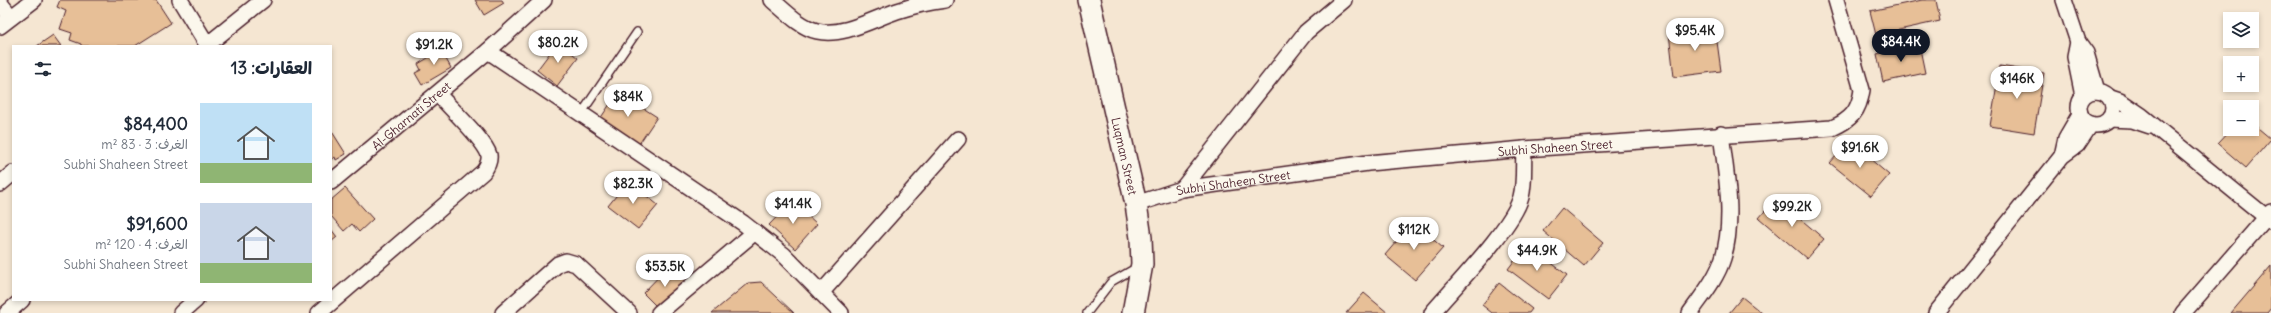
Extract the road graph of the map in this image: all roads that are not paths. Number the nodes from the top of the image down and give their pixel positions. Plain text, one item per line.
1 (34, 0) edge
2 (180, 0) edge
3 (263, 0) edge
4 (544, 0) edge
5 (772, 0) edge
6 (945, 0) edge
7 (1089, 0) edge
8 (1342, 0) edge
9 (1836, 0) edge
10 (2064, 0) edge
11 (0, 3) edge
12 (5, 22) edge
13 (637, 32) dead end
14 (207, 45) edge
15 (488, 50) junction
16 (2090, 93) junction
17 (438, 94) junction
18 (2110, 98) junction
19 (581, 114) junction
20 (2080, 114) junction
21 (2109, 119) junction
22 (2091, 124) junction
23 (2155, 127) junction
24 (1721, 134) junction
25 (958, 139) dead end
26 (1524, 149) junction
27 (2062, 156) junction
28 (12, 174) edge
29 (332, 181) edge
30 (0, 184) edge
31 (1182, 189) junction
32 (1136, 204) junction
33 (2269, 217) edge
34 (755, 232) junction
35 (1142, 264) junction
36 (821, 293) junction
37 (21, 301) edge
38 (195, 301) edge
39 (7, 313) edge
40 (181, 313) edge
41 (319, 313) edge
42 (503, 313) edge
43 (629, 313) edge
44 (659, 313) edge
45 (841, 313) edge
46 (1086, 313) edge
47 (1133, 313) edge
48 (1432, 313) edge
49 (1690, 313) edge
50 (1936, 313) edge
51 (2183, 313) edge

1 - 12 street
2 - 14 street
3 - 14 street
4 - 15 street, Al-Gharnati Street
5 - 6 street
7 - 32 street, Luqman Street
8 - 31 street
9 - 24 street, Subhi Shaheen Street
10 - 16 street
11 - 12 street
13 - 19 lane
15 - 17 street, Al-Gharnati Street
15 - 19 street
16 - 18 street
16 - 20 street
17 - 29 street, Al-Gharnati Street
17 - 41 street
18 - 21 street
18 - 23 street
19 - 34 street
20 - 22 street
20 - 27 street
21 - 22 street
21 - 23 street
22 - 27 street
23 - 33 street
24 - 26 street, Subhi Shaheen Street
24 - 49 street
25 - 36 street
26 - 31 street, Subhi Shaheen Street
26 - 48 street
27 - 50 street
28 - 30 street
31 - 32 street, Subhi Shaheen Street
32 - 35 street, Luqman Street
33 - 51 street
34 - 36 street
34 - 44 street
35 - 46 lane
35 - 47 street, Luqman Street
36 - 45 street
37 - 39 street
38 - 40 street
42 - 43 street

